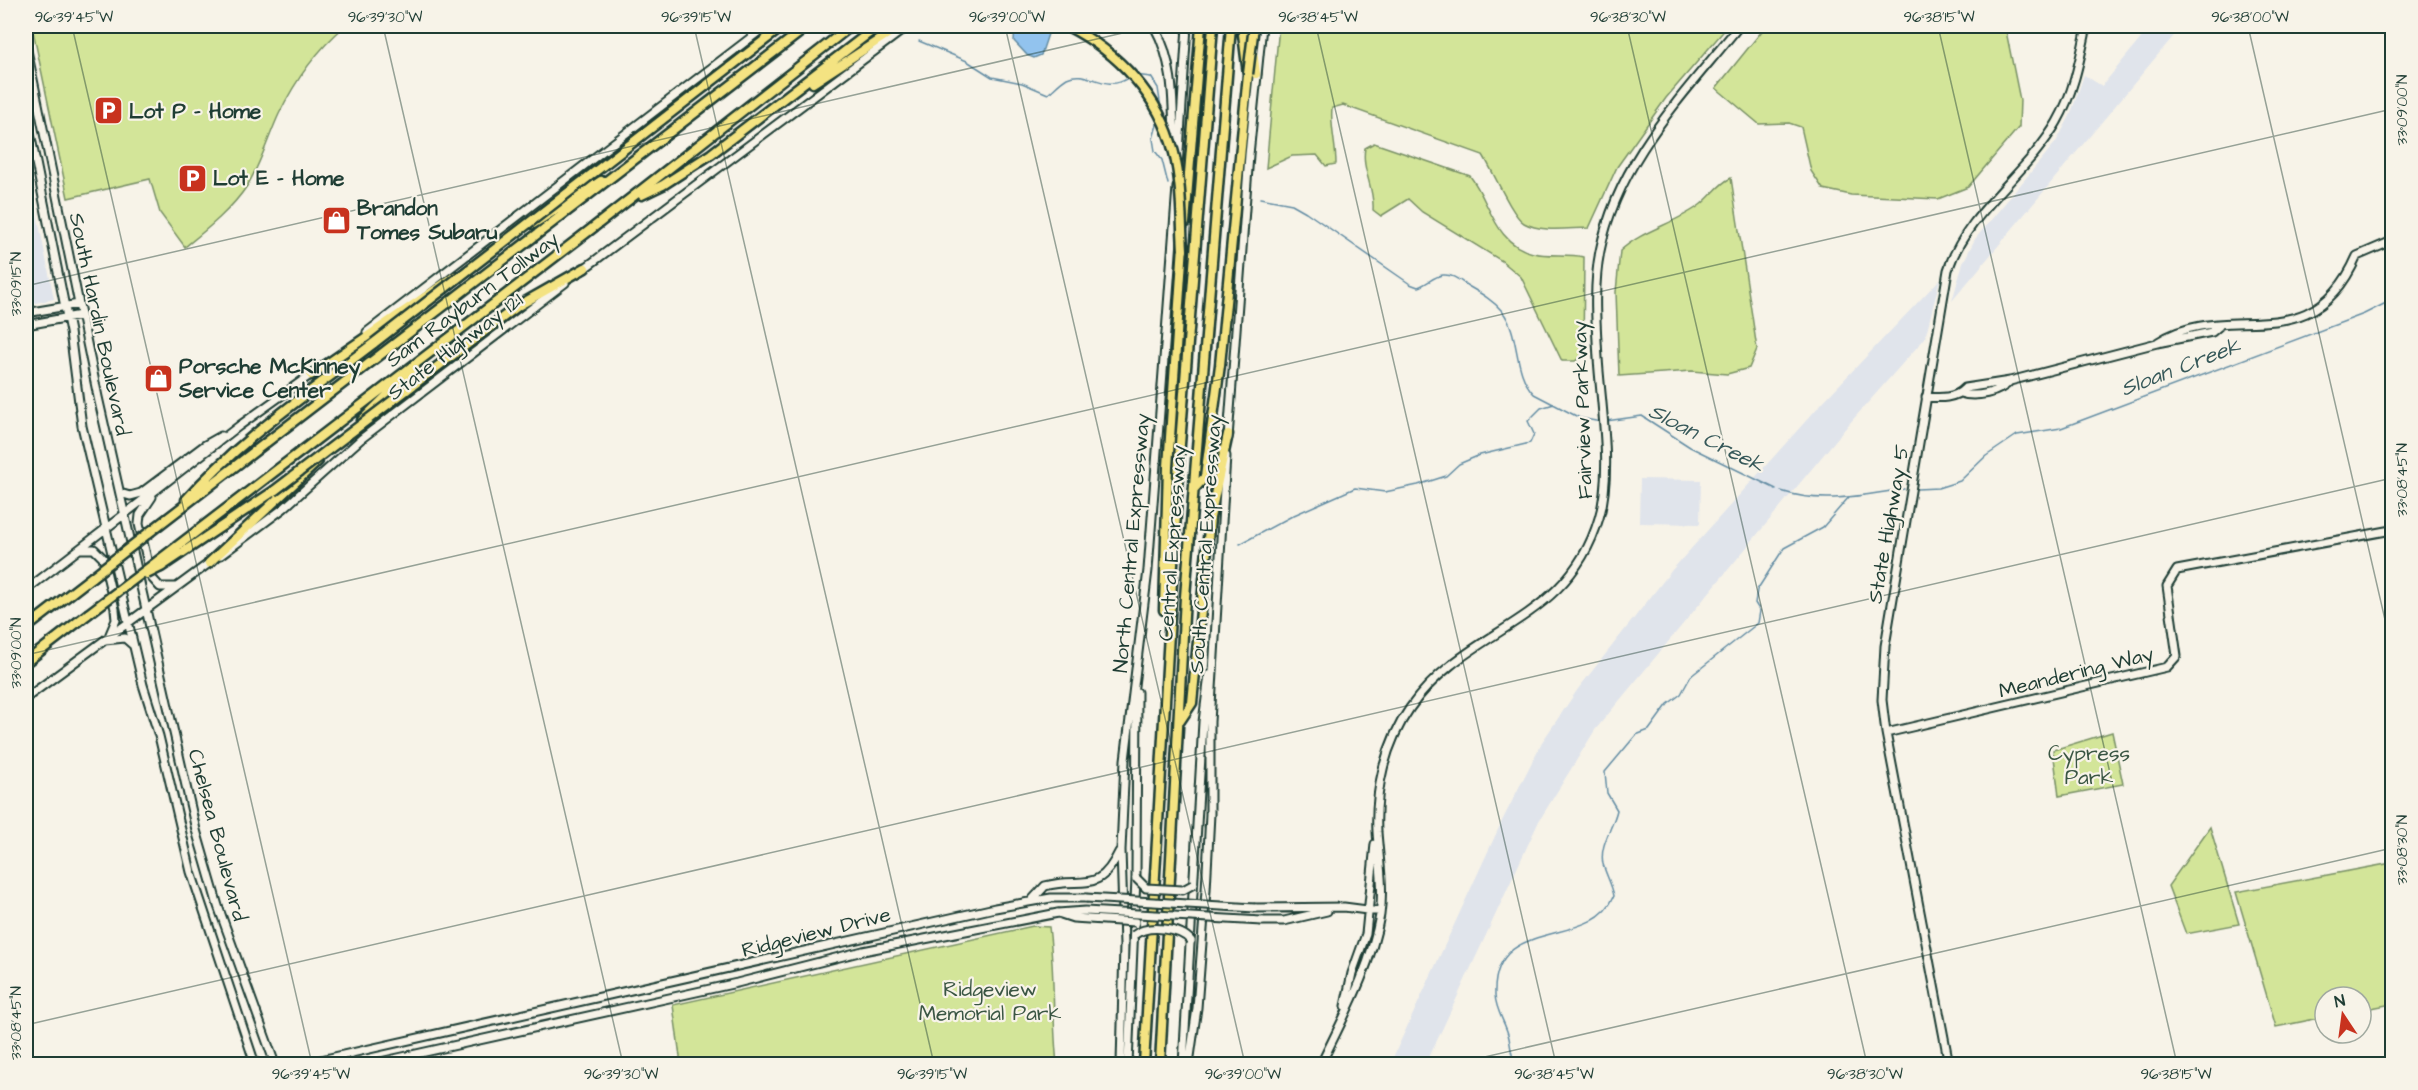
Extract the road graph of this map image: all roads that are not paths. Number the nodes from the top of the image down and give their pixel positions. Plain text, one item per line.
1 (766, 26) edge
2 (783, 26) edge
3 (808, 26) edge
4 (851, 26) edge
5 (878, 26) edge
6 (900, 26) edge
7 (908, 26) edge
8 (1067, 26) edge
9 (1154, 26) edge
10 (1187, 26) edge
11 (1201, 26) edge
12 (1213, 26) edge
13 (1231, 26) edge
14 (1242, 26) edge
15 (1252, 26) edge
16 (1262, 26) edge
17 (1739, 26) edge
18 (2087, 26) edge
19 (26, 45) edge
20 (1252, 74) junction
21 (783, 101) junction
22 (26, 113) edge
23 (620, 172) junction
24 (1176, 194) junction
25 (629, 201) junction
26 (2392, 241) edge
27 (1182, 250) junction
28 (585, 268) junction
29 (79, 304) junction
30 (65, 306) junction
31 (26, 313) edge
32 (81, 315) junction
33 (67, 318) junction
34 (26, 325) edge
35 (423, 358) junction
36 (311, 375) junction
37 (1926, 397) junction
38 (239, 426) junction
39 (1228, 434) junction
40 (1194, 489) junction
41 (154, 492) junction
42 (120, 493) junction
43 (124, 515) junction
44 (171, 516) junction
45 (106, 528) junction
46 (2392, 530) edge
47 (79, 549) junction
48 (209, 563) junction
49 (160, 564) junction
50 (175, 587) junction
51 (26, 590) edge
52 (147, 608) junction
53 (128, 622) junction
54 (26, 628) edge
55 (106, 638) junction
56 (134, 647) junction
57 (1214, 660) junction
58 (26, 662) edge
59 (1137, 668) junction
60 (26, 698) edge
61 (1163, 712) junction
62 (1179, 722) junction
63 (1886, 734) junction
64 (1377, 817) junction
65 (1121, 850) junction
66 (1136, 878) junction
67 (1194, 884) junction
68 (1032, 900) junction
69 (1135, 901) junction
70 (1193, 905) junction
71 (1344, 907) junction
72 (1370, 910) junction
73 (1380, 911) junction
74 (1135, 918) junction
75 (1193, 918) junction
76 (937, 920) junction
77 (940, 935) junction
78 (1134, 935) junction
79 (1191, 941) junction
80 (657, 985) junction
81 (660, 1000) junction
82 (1341, 1022) junction
83 (255, 1065) edge
84 (275, 1065) edge
85 (303, 1065) edge
86 (371, 1065) edge
87 (1121, 1065) edge
88 (1128, 1065) edge
89 (1144, 1065) edge
90 (1161, 1065) edge
91 (1183, 1065) edge
92 (1189, 1065) edge
93 (1321, 1065) edge
94 (1949, 1065) edge

1 - 36 main road
2 - 44 highway, bridge
3 - 23 highway, Sam Rayburn Tollway
4 - 25 highway, Sam Rayburn Tollway
5 - 21 highway
6 - 21 highway
7 - 28 main road, State Highway 121
8 - 27 highway, bridge
9 - 24 main road
10 - 24 main road, North Central Expressway
11 - 27 highway, bridge
12 - 61 highway, Central Expressway
13 - 40 highway, Central Expressway
14 - 20 highway, bridge
15 - 20 highway, bridge
16 - 20 main road, South Central Expressway
17 - 64 main road, Fairview Parkway
18 - 37 main road, State Highway 5
19 - 29 main road, South Hardin Boulevard
20 - 39 main road, South Central Expressway
20 - 40 highway
21 - 25 highway
22 - 30 main road, South Hardin Boulevard
23 - 36 highway
23 - 44 highway, Sam Rayburn Tollway
24 - 59 main road, North Central Expressway
25 - 35 highway, Sam Rayburn Tollway
26 - 37 main road
27 - 61 highway
28 - 48 main road, State Highway 121
28 - 49 highway, bridge
29 - 30 main road
29 - 32 main road, South Hardin Boulevard
30 - 31 main road
30 - 33 main road, South Hardin Boulevard
32 - 33 main road
32 - 42 main road, South Hardin Boulevard
33 - 34 main road
33 - 45 main road, South Hardin Boulevard
35 - 48 highway
35 - 49 highway, Sam Rayburn Tollway
36 - 38 main road
37 - 63 main road, State Highway 5
38 - 41 main road
38 - 42 main road
39 - 57 main road, South Central Expressway
39 - 62 highway
40 - 62 highway, Central Expressway
41 - 43 main road
41 - 50 main road
42 - 43 main road, South Hardin Boulevard
43 - 45 main road
43 - 52 main road, South Hardin Boulevard
44 - 54 highway, Sam Rayburn Tollway, bridge
45 - 47 main road
45 - 53 main road, South Hardin Boulevard
46 - 63 main road, Meandering Way
47 - 51 main road
47 - 55 main road
48 - 50 main road, State Highway 121
49 - 58 highway, bridge
50 - 52 main road, State Highway 121
52 - 53 main road, State Highway 121
52 - 84 main road, Chelsea Boulevard
53 - 55 main road, State Highway 121
53 - 56 main road, Chelsea Boulevard
55 - 56 main road
55 - 60 main road, State Highway 121
56 - 83 main road, Chelsea Boulevard
57 - 67 main road
57 - 92 main road, South Central Expressway
59 - 65 main road, North Central Expressway
59 - 66 main road
61 - 89 highway, Central Expressway
62 - 90 highway, Central Expressway
63 - 94 main road, State Highway 5
64 - 72 main road, Fairview Parkway
64 - 73 main road, Fairview Parkway
65 - 68 main road
65 - 87 main road, North Central Expressway
66 - 67 main road, bridge
66 - 69 main road
67 - 70 main road
68 - 69 main road, Ridgeview Drive, bridge
68 - 76 main road, Ridgeview Drive
69 - 70 main road, Ridgeview Drive, bridge
69 - 74 main road, bridge
70 - 71 main road, Ridgeview Drive, bridge
70 - 75 main road, bridge
71 - 72 main road, Ridgeview Drive
71 - 75 main road, Ridgeview Drive, bridge
72 - 73 main road, Ridgeview Drive
72 - 82 main road, Fairview Parkway
73 - 82 main road, Fairview Parkway
74 - 75 main road, Ridgeview Drive, bridge
74 - 77 main road, Ridgeview Drive, bridge
74 - 78 main road, bridge
75 - 79 main road
76 - 77 main road
76 - 80 main road, Ridgeview Drive
77 - 81 main road, Ridgeview Drive
78 - 79 main road, bridge
78 - 88 main road
79 - 91 main road
80 - 81 main road
80 - 85 main road, Ridgeview Drive
81 - 86 main road, Ridgeview Drive
82 - 93 main road, Fairview Parkway

